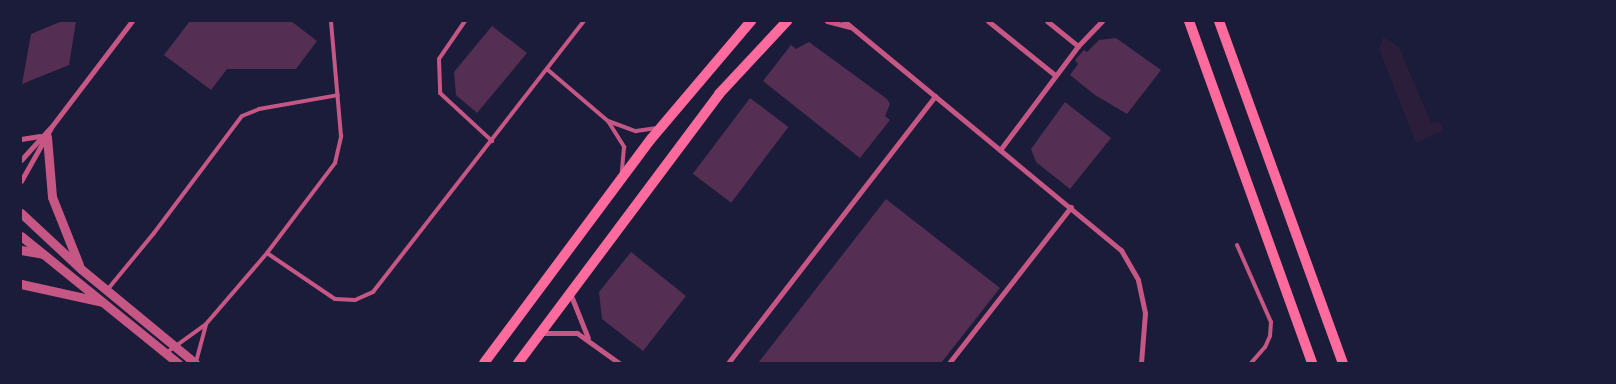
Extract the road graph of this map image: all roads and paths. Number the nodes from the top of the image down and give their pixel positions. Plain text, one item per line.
1 (132, 21) edge
2 (465, 21) edge
3 (584, 21) edge
4 (751, 21) edge
5 (787, 21) edge
6 (826, 21) edge
7 (844, 21) edge
8 (988, 21) edge
9 (1047, 21) edge
10 (1102, 21) edge
11 (1189, 21) edge
12 (1219, 21) edge
13 (332, 22) edge
14 (849, 27) junction
15 (1078, 46) junction
16 (548, 70) junction
17 (1055, 75) junction
18 (338, 95) junction
19 (935, 96) junction
20 (608, 121) junction
21 (662, 126) junction
22 (44, 136) junction
23 (21, 139) edge
24 (492, 142) junction
25 (1000, 150) junction
26 (21, 160) edge
27 (621, 178) junction
28 (21, 181) edge
29 (1071, 207) junction
30 (21, 214) edge
31 (21, 236) edge
32 (1237, 245) dead end
33 (21, 250) edge
34 (267, 253) junction
35 (46, 255) junction
36 (81, 269) junction
37 (21, 284) edge
38 (106, 291) junction
39 (570, 293) junction
40 (105, 303) junction
41 (206, 324) junction
42 (541, 333) junction
43 (588, 338) junction
44 (169, 349) junction
45 (178, 363) edge
46 (195, 363) edge
47 (484, 363) edge
48 (518, 363) edge
49 (619, 363) edge
50 (728, 363) edge
51 (949, 363) edge
52 (1141, 363) edge
53 (1252, 363) edge
54 (1312, 363) edge
55 (1343, 363) edge

1 - 22 street
2 - 24 lane
3 - 16 lane
4 - 21 main road
5 - 39 main road
6 - 14 street
7 - 14 street
8 - 17 street
9 - 15 street
10 - 15 street
11 - 54 main road
12 - 55 main road
13 - 18 lane
14 - 19 street
15 - 17 street
16 - 20 lane
16 - 24 lane
17 - 25 street
18 - 34 lane
18 - 38 lane
19 - 25 street
19 - 50 street
20 - 21 lane
20 - 27 lane
21 - 27 main road
22 - 23 street
22 - 26 street
22 - 28 street
22 - 36 street
24 - 34 lane
25 - 29 street
27 - 47 main road
29 - 51 street
29 - 52 street
30 - 36 street
31 - 35 street
32 - 53 lane
33 - 35 street
34 - 41 lane
35 - 40 street
36 - 38 street
37 - 40 street
38 - 44 street
39 - 42 main road
39 - 43 street
40 - 44 street
41 - 44 lane
41 - 46 lane
42 - 43 street
42 - 48 main road
43 - 49 street
44 - 45 street
44 - 46 street

